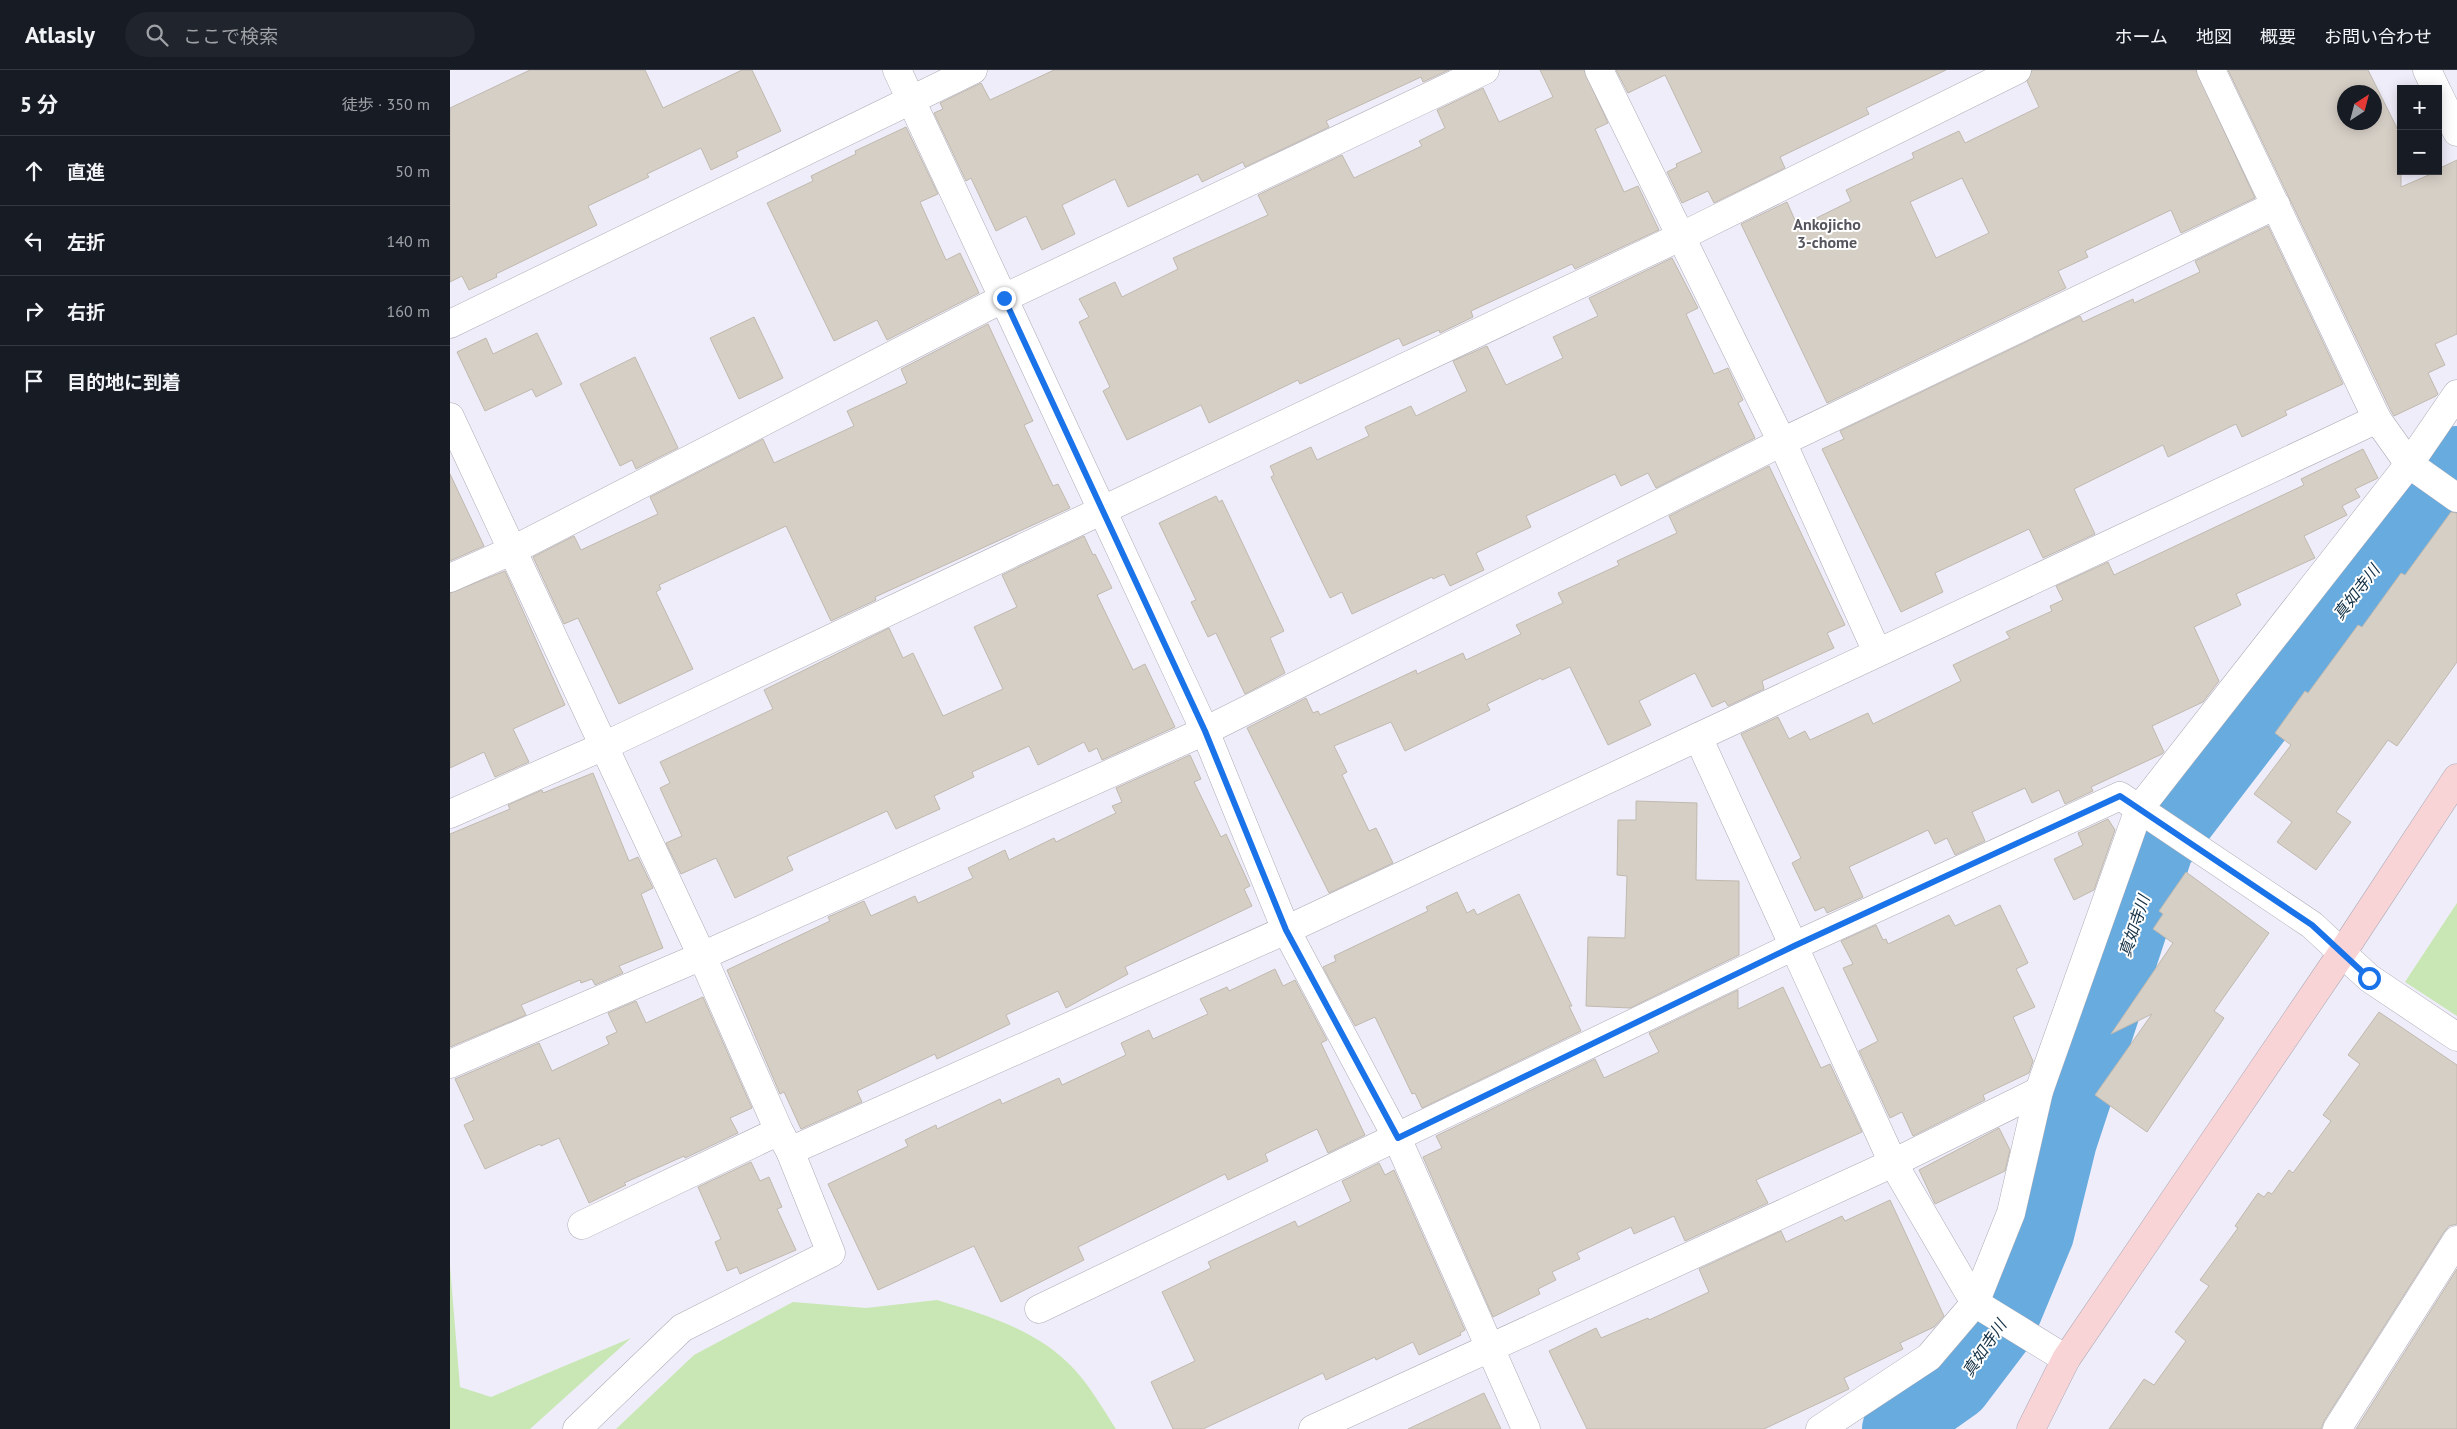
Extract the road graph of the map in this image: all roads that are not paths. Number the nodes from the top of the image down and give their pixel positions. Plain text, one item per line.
1 (897, 70) edge
2 (973, 70) edge
3 (1485, 70) edge
4 (1598, 70) edge
5 (2017, 70) edge
6 (2211, 70) edge
7 (2428, 70) edge
8 (2434, 85) edge
9 (910, 99) junction
10 (2442, 100) edge
11 (2457, 132) edge
12 (2276, 205) junction
13 (1680, 237) junction
14 (1004, 298) junction
15 (450, 324) edge
16 (2457, 394) edge
17 (450, 416) edge
18 (2377, 419) junction
19 (1782, 442) junction
20 (2409, 464) junction
21 (2457, 498) edge
22 (1102, 509) junction
23 (513, 550) junction
24 (450, 578) edge
25 (1877, 652) junction
26 (1205, 731) junction
27 (1698, 737) junction
28 (604, 746) junction
29 (2457, 778) edge
30 (2138, 809) junction
31 (450, 814) edge
32 (1286, 930) junction
33 (1794, 946) junction
34 (2342, 953) junction
35 (702, 956) junction
36 (2457, 1037) edge
37 (450, 1064) edge
38 (2039, 1091) junction
39 (1398, 1138) junction
40 (784, 1141) junction
41 (1893, 1163) junction
42 (582, 1225) dead end
43 (2457, 1240) edge
44 (1975, 1303) junction
45 (1039, 1309) dead end
46 (1490, 1348) junction
47 (2066, 1359) junction
48 (577, 1429) edge
49 (1313, 1429) edge
50 (1526, 1429) edge
51 (1820, 1429) edge
52 (2031, 1429) edge
53 (2337, 1429) edge

1 - 9 street
2 - 9 street
3 - 14 street
4 - 13 street
5 - 13 street
6 - 12 street
7 - 8 street
9 - 14 street
9 - 15 street
10 - 11 street
12 - 18 street
12 - 19 street
13 - 19 street
13 - 22 street
14 - 22 street
14 - 23 street
16 - 20 street
17 - 23 street
18 - 20 street
18 - 25 street
19 - 25 street
19 - 26 street
20 - 21 street
20 - 30 street
22 - 26 street
22 - 28 street
23 - 24 street
23 - 28 street
25 - 27 street
26 - 32 street
26 - 35 street
27 - 32 street
27 - 33 street
28 - 31 street
28 - 35 street
29 - 34 street
30 - 33 street
30 - 34 street
30 - 38 street
32 - 39 street
32 - 40 street
33 - 39 street
33 - 41 street
34 - 36 street
34 - 47 street
35 - 37 street
35 - 40 street
38 - 41 street
38 - 44 street
39 - 45 street
39 - 46 street
40 - 42 street
40 - 48 street
41 - 44 street
41 - 46 street
43 - 53 street
44 - 47 street
44 - 51 street
46 - 49 street
46 - 50 street
47 - 52 street

